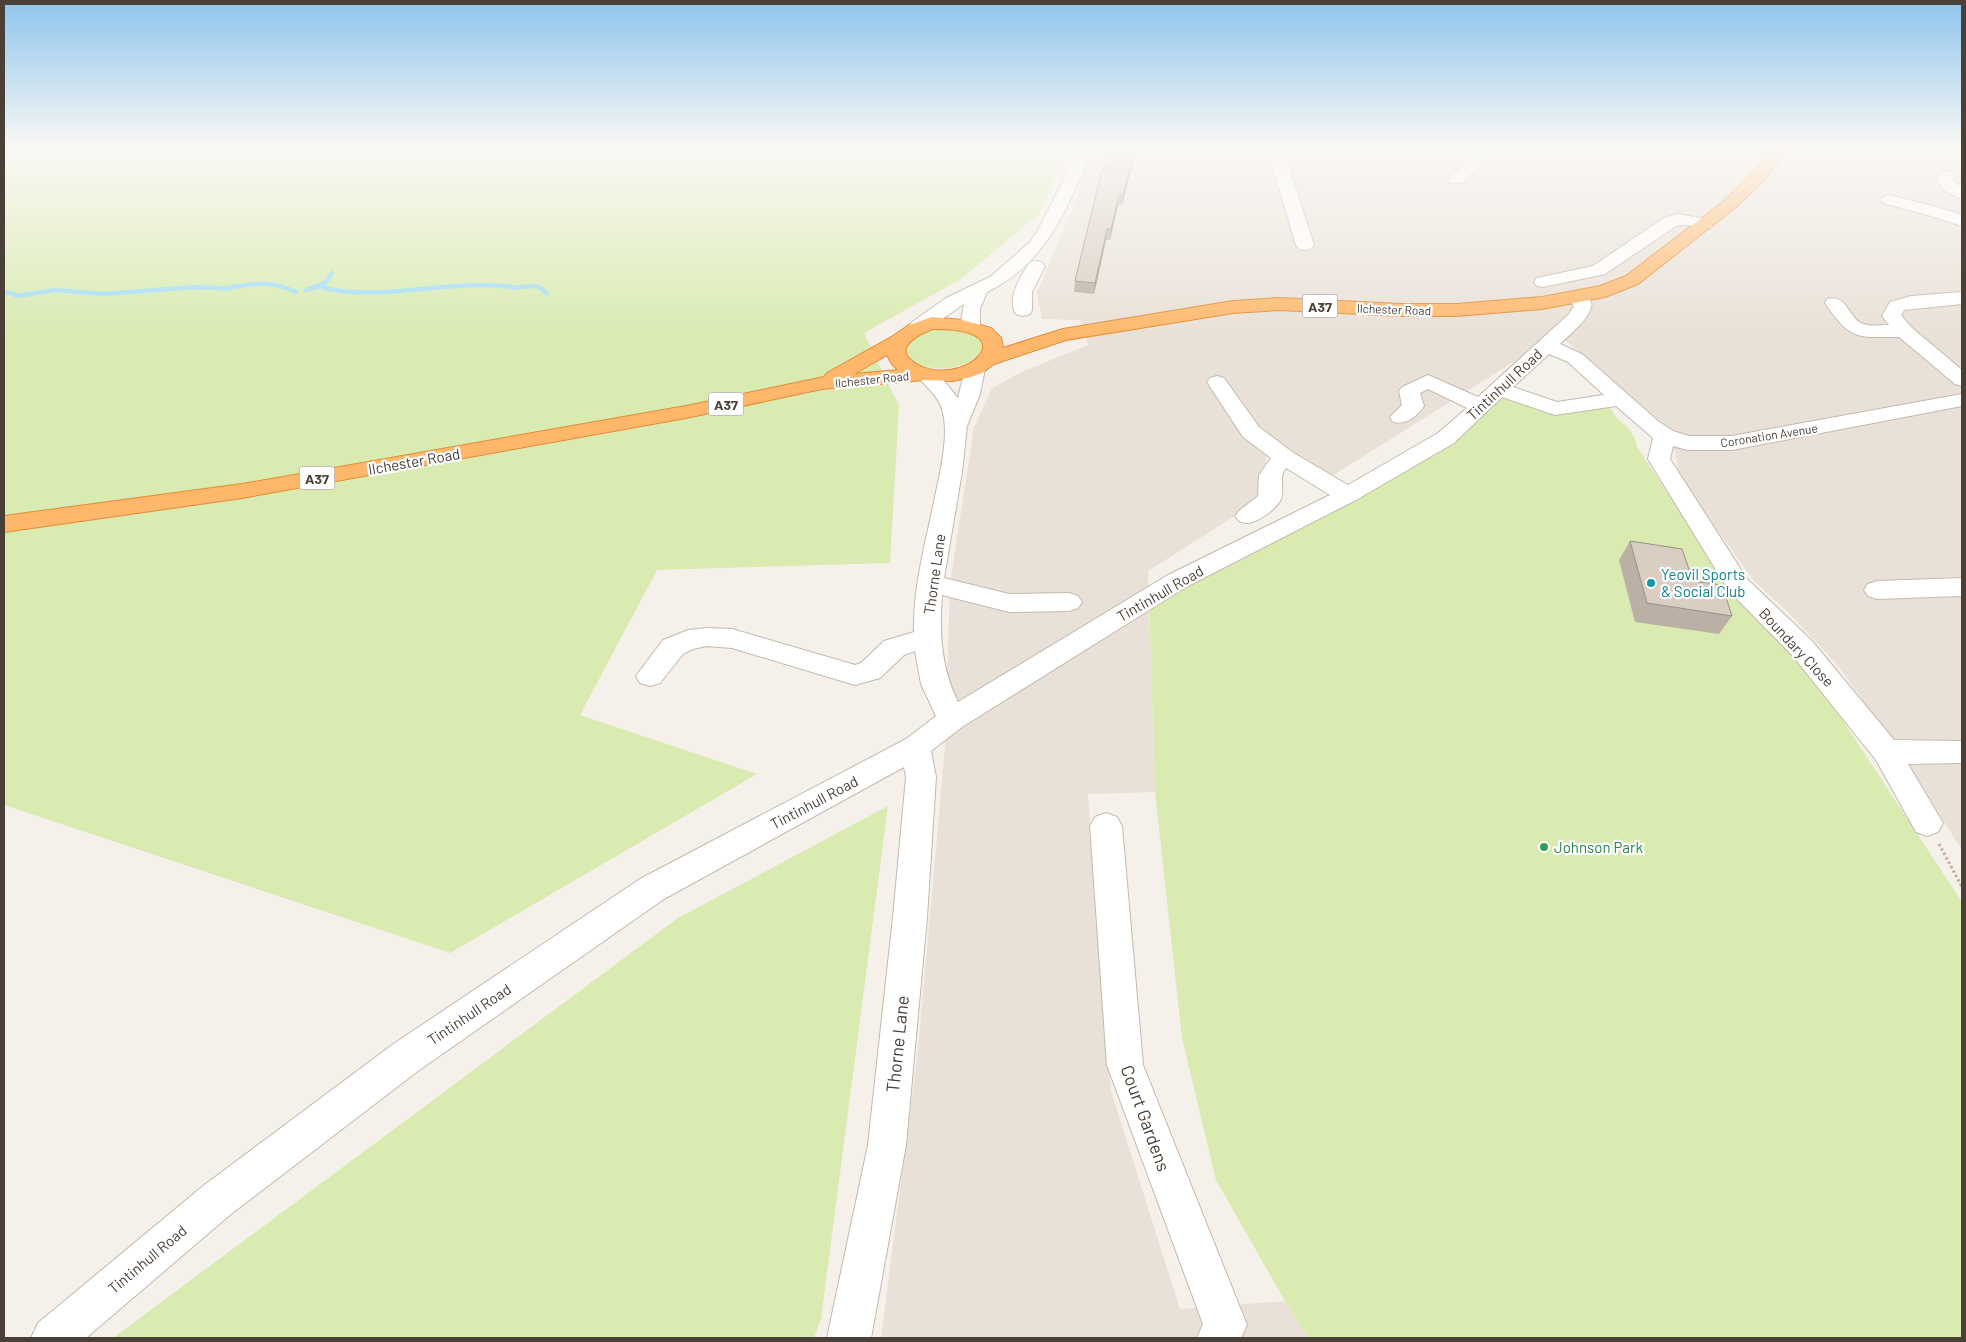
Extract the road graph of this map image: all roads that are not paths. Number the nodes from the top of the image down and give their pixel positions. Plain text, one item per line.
1 (1056, 211) edge
2 (1294, 211) edge
3 (1721, 211) edge
4 (1932, 211) edge
5 (1962, 221) edge
6 (1705, 224) junction
7 (1305, 245) dead end
8 (1036, 266) dead end
9 (1543, 282) dead end
10 (981, 288) junction
11 (1578, 298) junction
12 (1962, 298) edge
13 (1834, 303) dead end
14 (919, 326) junction
15 (975, 329) junction
16 (1904, 332) junction
17 (1064, 335) junction
18 (898, 341) junction
19 (1546, 345) junction
20 (982, 364) junction
21 (925, 374) junction
22 (1962, 380) edge
23 (1217, 382) dead end
24 (822, 383) junction
25 (1499, 388) junction
26 (1621, 399) junction
27 (1962, 400) edge
28 (1480, 406) junction
29 (1401, 417) dead end
30 (956, 426) junction
31 (1665, 436) junction
32 (1284, 457) junction
33 (1348, 495) junction
34 (1247, 516) dead end
35 (4, 524) edge
36 (930, 584) junction
37 (1962, 587) edge
38 (1877, 590) dead end
39 (1069, 602) dead end
40 (928, 637) junction
41 (650, 676) dead end
42 (952, 719) junction
43 (916, 747) junction
44 (1886, 752) junction
45 (1962, 752) edge
46 (1927, 823) road end
47 (1106, 826) dead end
48 (53, 1338) edge
49 (849, 1338) edge
50 (1219, 1338) edge

1 - 10 street
2 - 7 street
3 - 6 highway, Ilchester Road / A37
4 - 5 street
6 - 9 street
6 - 11 highway, Ilchester Road / A37
8 - 10 street
10 - 14 street
10 - 15 street
11 - 17 highway, Ilchester Road / A37
11 - 19 street, Tintinhull Road
12 - 16 street
13 - 16 street
14 - 15 highway, A37
14 - 18 highway, A37
15 - 17 highway, Ilchester Road / A37
15 - 20 highway
16 - 22 street
17 - 20 highway, Ilchester Road / A37
18 - 21 highway, A37
18 - 24 highway, Ilchester Road / A37
19 - 25 street, Tintinhull Road
19 - 26 street, Coronation Avenue
20 - 21 highway, A37
20 - 30 street, Thorne Lane
21 - 24 highway, Ilchester Road / A37
21 - 30 street, Thorne Lane
23 - 32 street
24 - 35 highway, Ilchester Road / A37
25 - 26 street
25 - 28 street, Tintinhull Road
26 - 31 street, Coronation Avenue
27 - 31 street, Coronation Avenue
28 - 29 street
28 - 33 street, Tintinhull Road
30 - 36 street, Thorne Lane
31 - 44 street, Boundary Close
32 - 33 street
32 - 34 street
33 - 42 street, Tintinhull Road
36 - 39 street
36 - 40 street, Thorne Lane
37 - 38 street
40 - 41 street
40 - 42 street, Thorne Lane
42 - 43 street, Tintinhull Road
43 - 48 street, Tintinhull Road
43 - 49 street, Thorne Lane
44 - 45 street
44 - 46 street, Boundary Close
47 - 50 street, Court Gardens

